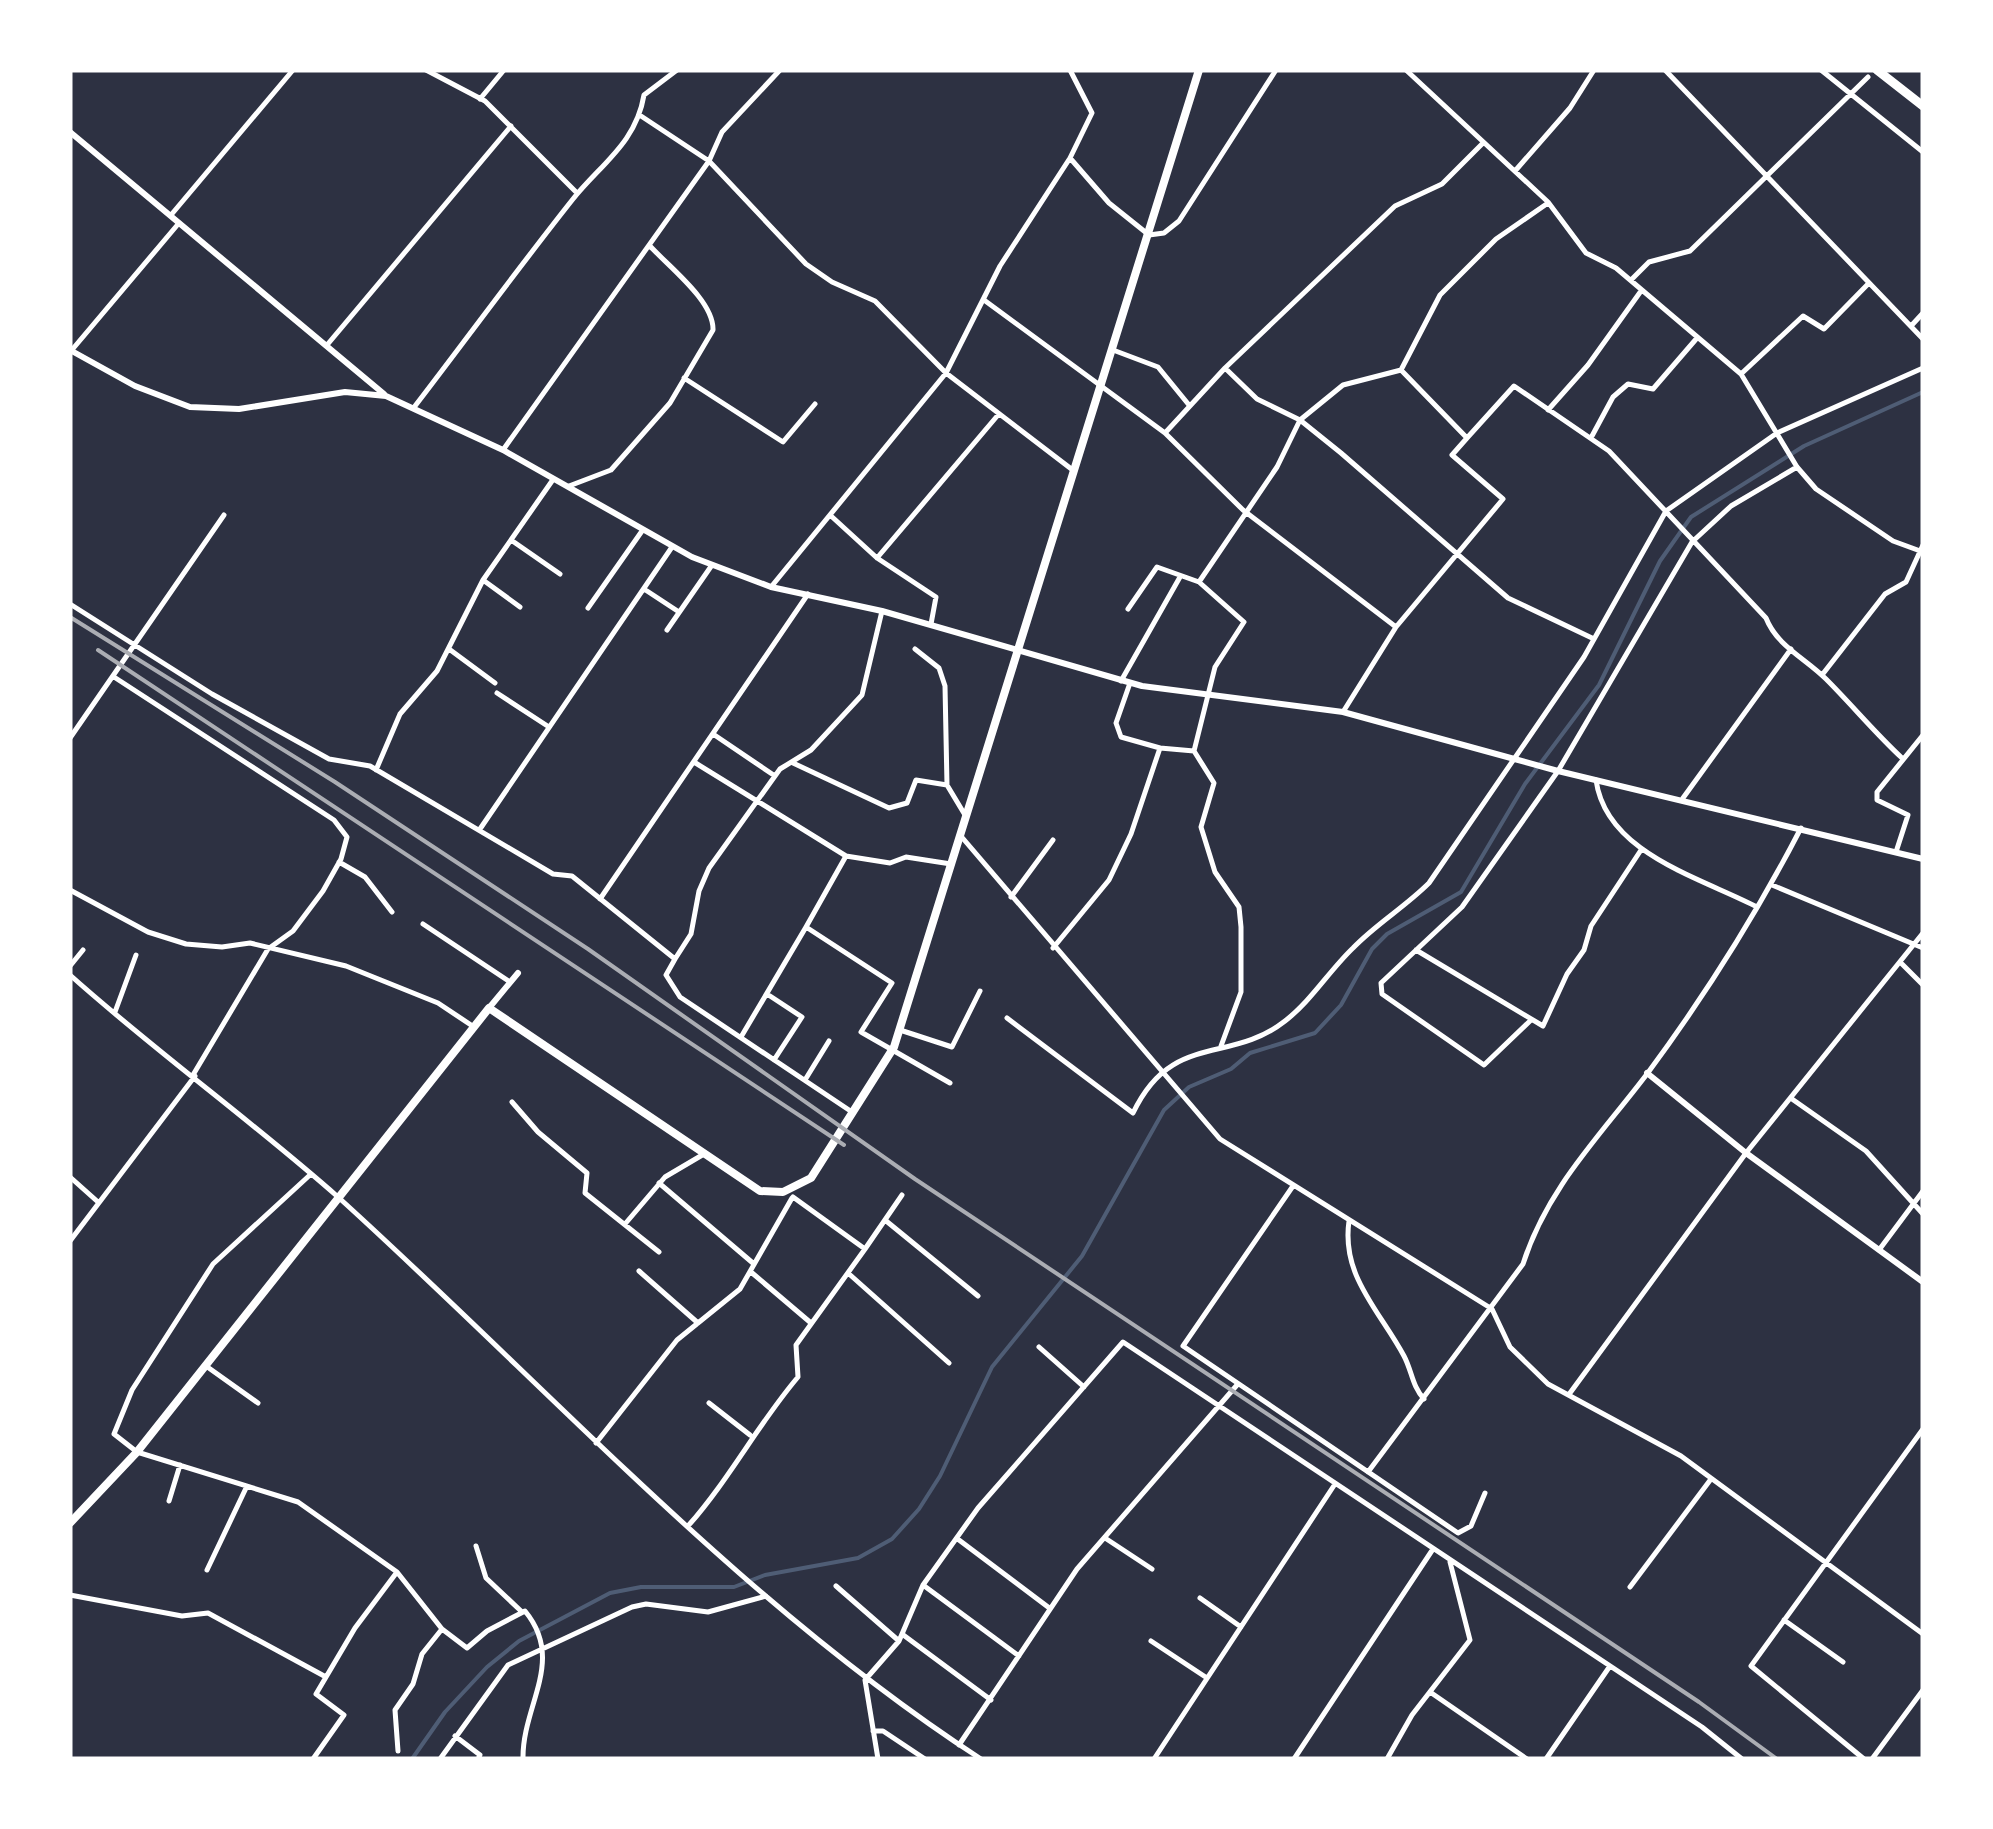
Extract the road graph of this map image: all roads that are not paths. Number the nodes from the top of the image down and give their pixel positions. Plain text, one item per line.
1 (292, 70) edge
2 (426, 70) edge
3 (504, 70) edge
4 (678, 70) edge
5 (780, 70) edge
6 (1070, 70) edge
7 (1199, 70) edge
8 (1276, 70) edge
9 (1406, 70) edge
10 (1594, 70) edge
11 (1664, 70) edge
12 (1822, 70) edge
13 (1876, 72) edge
14 (1851, 95) junction
15 (480, 99) junction
16 (1923, 106) edge
17 (641, 116) junction
18 (511, 126) junction
19 (70, 132) edge
20 (1484, 143) junction
21 (1923, 152) edge
22 (1070, 158) junction
23 (709, 161) junction
24 (1516, 171) junction
25 (1767, 174) junction
26 (577, 194) junction
27 (1548, 202) junction
28 (171, 215) junction
29 (179, 222) junction
30 (1149, 235) junction
31 (650, 246) junction
32 (1632, 280) junction
33 (1868, 283) junction
34 (1641, 290) junction
35 (984, 300) junction
36 (1923, 313) edge
37 (1910, 326) junction
38 (1696, 338) junction
39 (1923, 339) edge
40 (327, 344) junction
41 (70, 350) edge
42 (1114, 350) junction
43 (1225, 368) junction
44 (1923, 368) edge
45 (1401, 370) junction
46 (946, 373) junction
47 (1741, 374) junction
48 (684, 378) junction
49 (1102, 389) junction
50 (386, 396) junction
51 (815, 404) dead end
52 (415, 406) junction
53 (1190, 406) junction
54 (1548, 410) junction
55 (998, 415) junction
56 (1300, 420) junction
57 (1165, 433) junction
58 (1777, 433) junction
59 (1592, 436) junction
60 (1467, 438) junction
61 (504, 450) junction
62 (1795, 464) junction
63 (1076, 473) junction
64 (552, 482) junction
65 (564, 488) junction
66 (1243, 510) junction
67 (1666, 511) junction
68 (224, 515) dead end
69 (830, 515) junction
70 (642, 531) junction
71 (512, 540) junction
72 (1690, 541) junction
73 (672, 547) junction
74 (1922, 550) edge
75 (1455, 555) junction
76 (877, 558) junction
77 (712, 565) junction
78 (560, 574) dead end
79 (1180, 577) junction
80 (483, 580) junction
81 (1199, 582) junction
82 (771, 587) junction
83 (644, 589) junction
84 (808, 594) junction
85 (70, 604) edge
86 (520, 607) dead end
87 (588, 608) dead end
88 (1128, 609) dead end
89 (882, 611) junction
90 (679, 612) junction
91 (931, 624) junction
92 (1396, 627) junction
93 (667, 630) dead end
94 (1592, 638) junction
95 (137, 645) junction
96 (448, 649) junction
97 (915, 649) dead end
98 (1019, 650) junction
99 (1791, 650) junction
100 (1822, 675) junction
101 (114, 677) junction
102 (1125, 682) junction
103 (496, 683) dead end
104 (497, 693) dead end
105 (1206, 697) junction
106 (1343, 712) junction
107 (549, 728) junction
108 (712, 734) junction
109 (1923, 734) edge
110 (70, 738) edge
111 (1160, 748) junction
112 (1194, 751) junction
113 (1516, 757) junction
114 (1902, 758) junction
115 (694, 762) junction
116 (793, 763) junction
117 (376, 770) junction
118 (1558, 771) junction
119 (775, 776) junction
120 (1596, 780) junction
121 (948, 785) junction
122 (1683, 798) junction
123 (756, 804) junction
124 (967, 817) junction
125 (1801, 828) junction
126 (480, 829) junction
127 (960, 835) junction
128 (1053, 840) dead end
129 (1641, 850) junction
130 (1896, 852) junction
131 (846, 856) junction
132 (1923, 859) edge
133 (340, 862) junction
134 (952, 864) junction
135 (1772, 885) junction
136 (70, 890) edge
137 (1011, 897) junction
138 (600, 899) junction
139 (1756, 906) junction
140 (392, 912) dead end
141 (422, 924) dead end
142 (806, 927) junction
143 (1923, 933) edge
144 (1914, 944) junction
145 (1053, 948) junction
146 (1923, 948) edge
147 (83, 950) dead end
148 (268, 950) junction
149 (1416, 950) junction
150 (136, 955) dead end
151 (674, 959) junction
152 (1902, 964) junction
153 (70, 966) edge
154 (518, 972) dead end
155 (70, 975) edge
156 (510, 982) junction
157 (1923, 986) edge
158 (980, 991) dead end
159 (766, 994) junction
160 (489, 1008) junction
161 (115, 1012) junction
162 (1008, 1018) dead end
163 (1530, 1021) junction
164 (474, 1027) junction
165 (900, 1030) junction
166 (741, 1037) junction
167 (829, 1042) dead end
168 (1221, 1046) junction
169 (893, 1050) junction
170 (774, 1060) junction
171 (1160, 1071) junction
172 (1647, 1074) junction
173 (194, 1076) junction
174 (804, 1080) junction
175 (950, 1083) dead end
176 (1792, 1099) junction
177 (512, 1102) dead end
178 (855, 1114) junction
179 (1746, 1153) junction
180 (704, 1154) junction
181 (312, 1174) junction
182 (70, 1177) edge
183 (659, 1182) junction
184 (1292, 1186) junction
185 (1923, 1191) edge
186 (792, 1194) junction
187 (902, 1195) dead end
188 (340, 1199) junction
189 (1914, 1201) junction
190 (98, 1203) junction
191 (1923, 1214) edge
192 (885, 1220) junction
193 (1349, 1221) junction
194 (625, 1224) junction
195 (70, 1240) edge
196 (866, 1248) junction
197 (1880, 1250) junction
198 (659, 1252) dead end
199 (754, 1264) junction
200 (639, 1271) dead end
201 (751, 1272) junction
202 (848, 1273) junction
203 (1923, 1282) edge
204 (978, 1296) dead end
205 (1492, 1309) junction
206 (812, 1323) junction
207 (698, 1324) junction
208 (1038, 1347) dead end
209 (949, 1363) dead end
210 (206, 1366) junction
211 (1238, 1384) junction
212 (1084, 1388) junction
213 (1570, 1393) junction
214 (1424, 1399) junction
215 (258, 1403) dead end
216 (709, 1403) dead end
217 (1220, 1408) junction
218 (1923, 1429) edge
219 (751, 1436) junction
220 (596, 1443) junction
221 (138, 1452) junction
222 (180, 1465) junction
223 (1368, 1472) junction
224 (1710, 1479) junction
225 (1335, 1484) junction
226 (247, 1486) junction
227 (1485, 1493) dead end
228 (168, 1502) dead end
229 (70, 1523) edge
230 (688, 1526) junction
231 (1105, 1538) junction
232 (959, 1540) junction
233 (476, 1546) dead end
234 (1433, 1549) junction
235 (1449, 1560) junction
236 (1825, 1564) junction
237 (1152, 1569) dead end
238 (207, 1570) dead end
239 (398, 1572) junction
240 (923, 1584) junction
241 (836, 1586) dead end
242 (1630, 1588) dead end
243 (70, 1595) edge
244 (766, 1596) junction
245 (1200, 1598) dead end
246 (1048, 1607) junction
247 (524, 1612) junction
248 (1784, 1620) junction
249 (1241, 1627) junction
250 (442, 1630) junction
251 (1923, 1634) edge
252 (900, 1638) junction
253 (1151, 1641) dead end
254 (543, 1643) junction
255 (1020, 1656) junction
256 (1842, 1662) dead end
257 (1610, 1666) junction
258 (326, 1678) junction
259 (1207, 1679) junction
260 (865, 1680) junction
261 (1923, 1690) edge
262 (1430, 1692) junction
263 (990, 1700) junction
264 (873, 1731) junction
265 (456, 1736) junction
266 (959, 1745) junction
267 (398, 1751) dead end
268 (1734, 1752) junction
269 (313, 1759) edge
270 (440, 1759) edge
271 (478, 1759) edge
272 (523, 1759) edge
273 (878, 1759) edge
274 (925, 1759) edge
275 (980, 1759) edge
276 (1154, 1759) edge
277 (1294, 1759) edge
278 (1387, 1759) edge
279 (1528, 1759) edge
280 (1546, 1759) edge
281 (1729, 1759) edge
282 (1742, 1759) edge
283 (1868, 1759) edge

1 - 28 street
2 - 15 street
3 - 15 street
4 - 17 street
5 - 23 street
6 - 22 street
7 - 30 main road
8 - 30 street
9 - 20 street
10 - 24 street
11 - 25 street
12 - 14 street
13 - 14 street
13 - 16 highway
14 - 21 street
14 - 25 street
15 - 18 street
17 - 23 street
17 - 26 street
18 - 26 street
18 - 40 street
19 - 28 street
20 - 24 street
20 - 43 street
22 - 30 street
22 - 35 street
23 - 31 street
23 - 46 street
24 - 27 street
25 - 32 street
25 - 33 street
26 - 52 street
27 - 32 street
27 - 45 street
28 - 29 street
29 - 40 street
29 - 41 street
30 - 42 main road
31 - 48 street
31 - 61 street
32 - 34 street
33 - 37 street
33 - 47 street
34 - 38 street
34 - 54 street
35 - 46 street
35 - 49 street
36 - 37 street
37 - 39 street
38 - 47 street
38 - 59 street
40 - 50 street
41 - 50 street
42 - 49 main road
42 - 53 street
43 - 53 street
43 - 56 street
44 - 58 street
45 - 56 street
45 - 60 street
46 - 55 street
46 - 69 street
47 - 58 street
48 - 51 street
48 - 65 street
49 - 57 street
49 - 63 main road
50 - 52 street
52 - 61 street
53 - 57 street
54 - 59 street
54 - 60 street
55 - 63 street
55 - 76 street
56 - 66 street
56 - 75 street
57 - 66 street
58 - 62 street
58 - 67 street
59 - 67 street
60 - 75 street
61 - 64 street
62 - 72 street
62 - 74 street
63 - 98 main road
64 - 65 street
64 - 71 street
65 - 70 street
66 - 81 street
66 - 92 street
67 - 72 street
67 - 94 street
68 - 95 street
69 - 76 street
69 - 82 street
70 - 73 street
70 - 87 street
71 - 78 street
71 - 80 street
72 - 99 street
72 - 118 street
73 - 77 street
73 - 83 street
74 - 100 street
75 - 92 street
75 - 94 street
76 - 91 street
77 - 82 street
77 - 90 street
79 - 81 street
79 - 88 street
79 - 102 street
80 - 86 street
80 - 96 street
81 - 105 street
82 - 84 street
83 - 90 street
83 - 107 street
84 - 89 street
84 - 108 street
85 - 95 street
89 - 91 street
89 - 116 street
90 - 93 street
91 - 98 street
92 - 106 street
94 - 113 street
95 - 101 street
95 - 117 street
96 - 103 street
96 - 117 street
97 - 121 street
98 - 102 street
98 - 124 main road
99 - 100 street
99 - 122 street
100 - 114 street
101 - 110 street
101 - 133 street
102 - 105 street
102 - 111 street
104 - 107 street
105 - 106 street
105 - 112 street
106 - 113 street
107 - 126 street
108 - 115 street
108 - 119 street
109 - 114 street
111 - 112 street
111 - 145 street
112 - 168 street
113 - 118 street
113 - 168 street
114 - 130 street
115 - 123 street
115 - 138 street
116 - 119 street
116 - 121 street
117 - 126 street
118 - 120 street
118 - 149 street
119 - 123 street
120 - 122 street
120 - 129 street
121 - 124 street
122 - 125 street
123 - 131 street
123 - 151 street
124 - 127 main road
125 - 130 street
125 - 135 street
126 - 138 street
127 - 134 main road
127 - 137 street
128 - 137 street
129 - 139 street
129 - 163 street
130 - 132 street
131 - 134 street
131 - 142 street
133 - 140 street
133 - 148 street
134 - 165 main road
135 - 139 street
135 - 144 street
136 - 148 street
137 - 145 street
138 - 151 street
139 - 172 street
141 - 156 street
142 - 159 street
142 - 169 street
143 - 144 street
144 - 146 street
144 - 152 street
145 - 171 street
147 - 153 street
148 - 164 street
148 - 173 street
149 - 163 street
149 - 163 street
150 - 161 street
151 - 166 street
152 - 157 street
152 - 176 street
154 - 156 street
155 - 161 street
156 - 160 street
158 - 165 street
159 - 166 street
159 - 170 street
160 - 164 main road
160 - 180 main road
161 - 173 street
162 - 171 street
164 - 188 main road
165 - 169 main road
166 - 170 street
167 - 174 street
168 - 171 street
169 - 175 street
169 - 178 main road
170 - 174 street
171 - 184 street
172 - 179 street
172 - 205 street
173 - 181 street
173 - 190 street
174 - 178 street
176 - 179 street
176 - 189 street
177 - 194 street
178 - 186 main road
179 - 197 street
179 - 213 street
180 - 183 street
180 - 186 main road
181 - 188 street
181 - 221 street
182 - 190 street
183 - 194 street
183 - 199 street
184 - 193 street
184 - 211 street
185 - 189 street
186 - 196 street
186 - 199 street
187 - 192 street
188 - 210 main road
188 - 220 street
189 - 191 street
189 - 197 street
190 - 195 street
192 - 196 street
192 - 204 street
193 - 205 street
193 - 214 street
194 - 198 street
196 - 202 street
197 - 203 street
199 - 201 street
200 - 207 street
201 - 206 street
201 - 207 street
202 - 206 street
202 - 209 street
205 - 213 street
205 - 214 street
206 - 219 street
207 - 220 street
208 - 212 street
210 - 215 street
210 - 221 main road
211 - 217 street
211 - 223 street
212 - 217 street
212 - 232 street
213 - 224 street
214 - 223 street
216 - 219 street
217 - 225 street
217 - 231 street
218 - 236 street
219 - 230 street
220 - 230 street
221 - 222 street
221 - 229 main road
222 - 226 street
222 - 228 street
223 - 227 street
224 - 236 street
224 - 242 street
225 - 234 street
225 - 249 street
226 - 238 street
226 - 239 street
230 - 244 street
231 - 237 street
231 - 246 street
232 - 240 street
232 - 246 street
233 - 247 street
234 - 235 street
234 - 277 street
235 - 257 street
235 - 262 street
236 - 248 street
236 - 251 street
239 - 250 street
239 - 258 street
240 - 252 street
240 - 255 street
241 - 252 street
243 - 258 street
244 - 254 street
244 - 260 street
245 - 249 street
246 - 255 street
247 - 250 street
247 - 254 street
248 - 256 street
248 - 283 street
249 - 259 street
250 - 267 street
252 - 260 street
252 - 263 street
253 - 259 street
254 - 265 street
254 - 272 street
255 - 263 street
257 - 268 street
257 - 280 street
258 - 269 street
259 - 276 street
260 - 264 street
260 - 266 street
261 - 283 street
262 - 278 street
262 - 279 street
263 - 266 street
264 - 273 street
264 - 274 street
265 - 270 street
265 - 271 street
266 - 275 street
268 - 281 street
268 - 282 street

